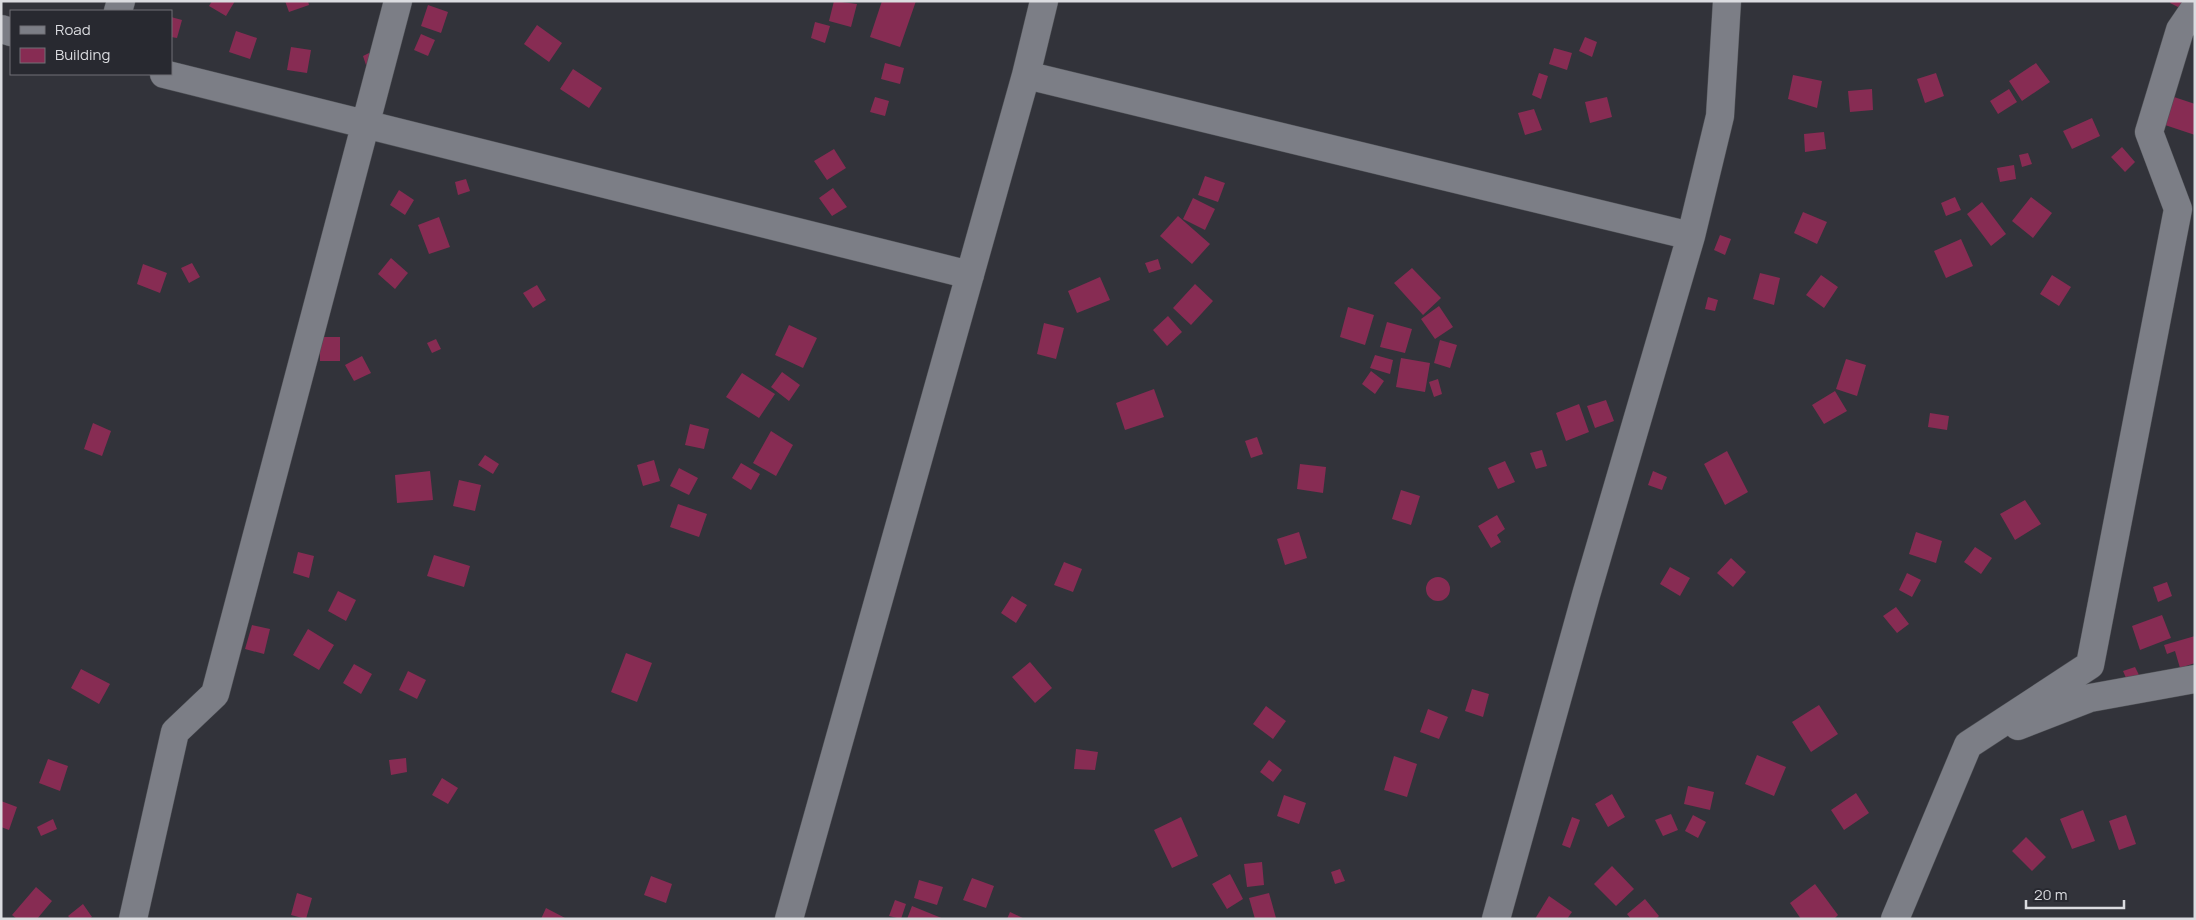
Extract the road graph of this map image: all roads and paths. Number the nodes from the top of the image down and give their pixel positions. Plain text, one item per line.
1 (398, 1) edge
2 (1044, 1) edge
3 (1727, 1) edge
4 (2195, 8) edge
5 (168, 75) edge
6 (1026, 75) junction
7 (366, 124) junction
8 (1691, 236) junction
9 (970, 275) junction
10 (2195, 680) edge
11 (1968, 745) junction
12 (133, 919) edge
13 (789, 919) edge
14 (1496, 919) edge
15 (1896, 919) edge

1 - 7 street
2 - 6 street
3 - 8 street
4 - 11 street
5 - 7 street
6 - 8 street
6 - 9 street
7 - 9 street
7 - 12 street
8 - 14 street
9 - 13 street
10 - 11 street
11 - 15 street

